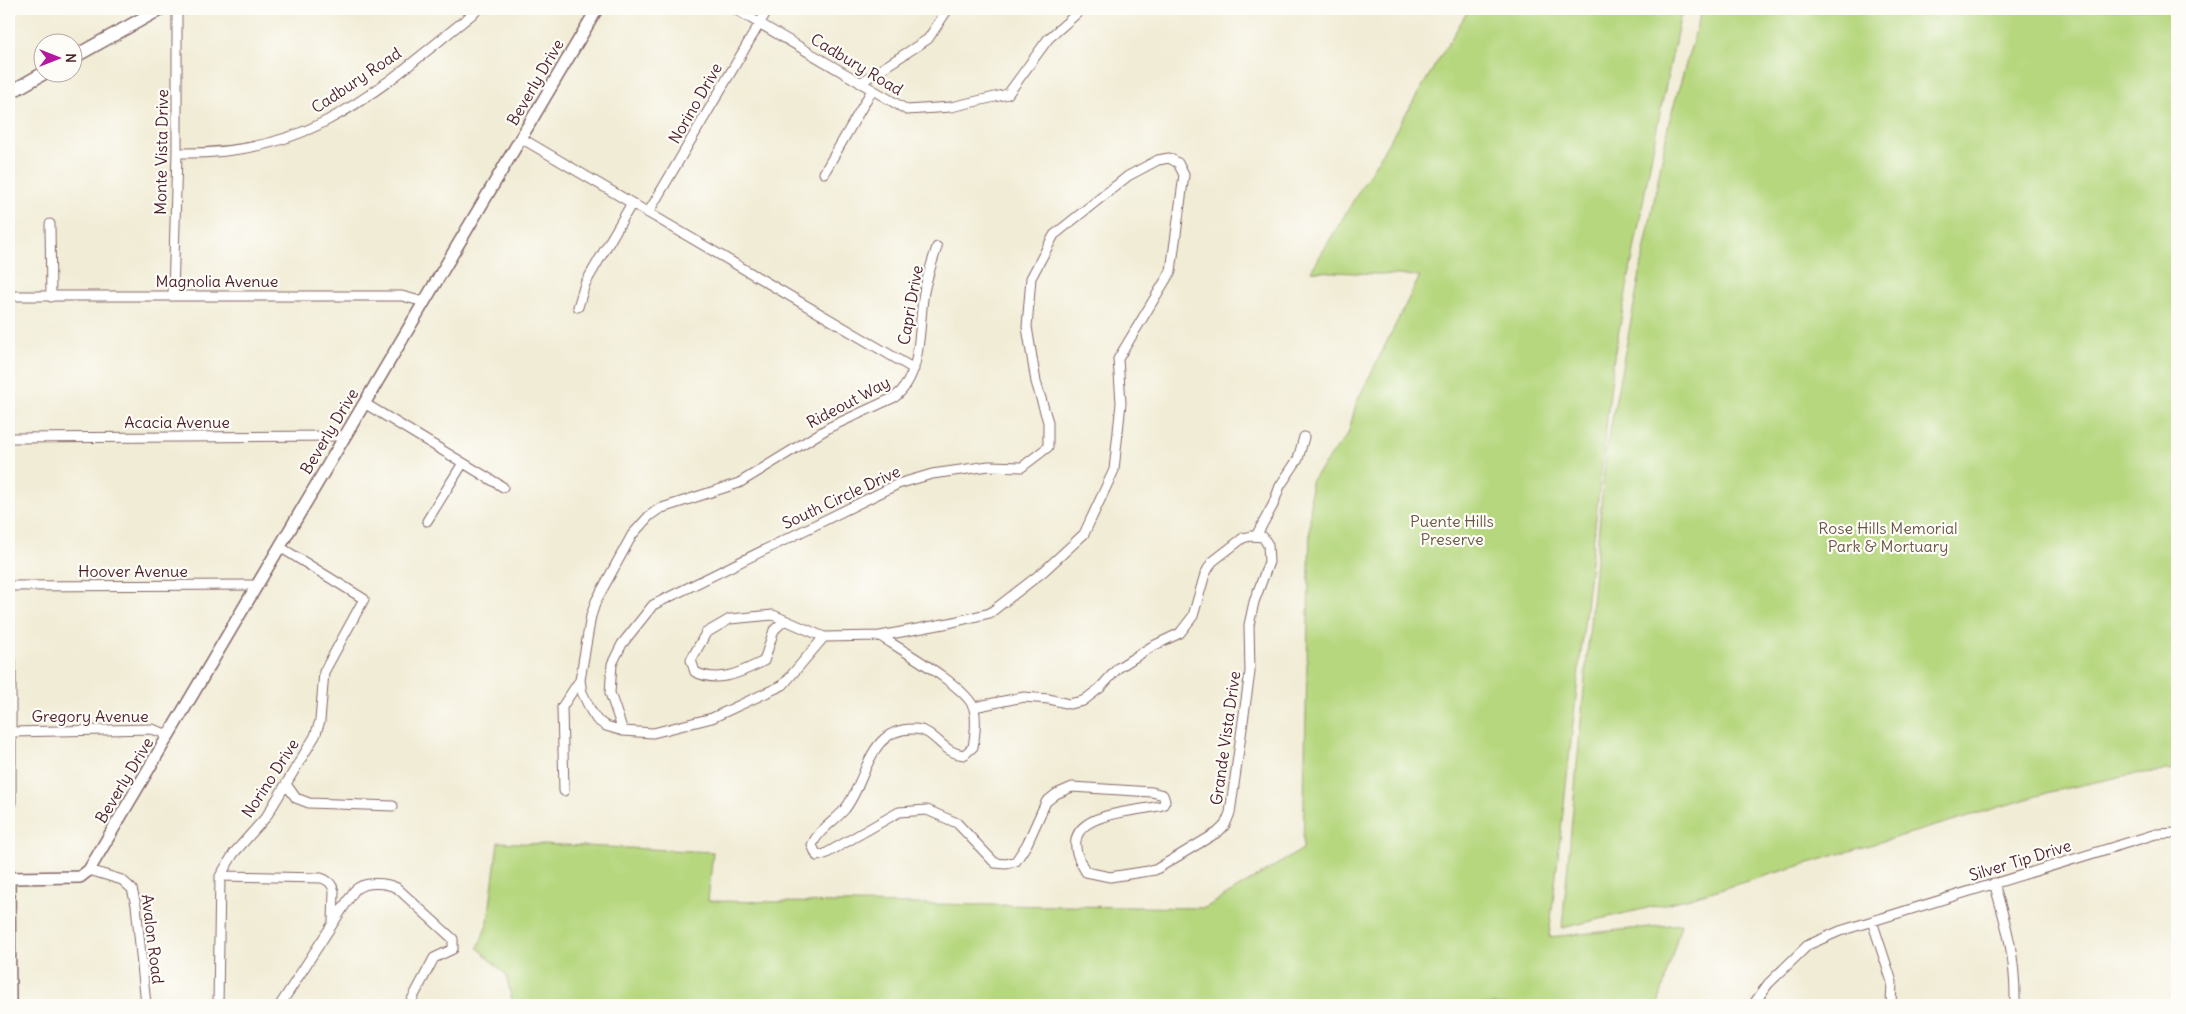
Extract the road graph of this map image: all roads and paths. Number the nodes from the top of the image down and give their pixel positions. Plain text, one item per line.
1 (160, 9) edge
2 (176, 9) edge
3 (479, 9) edge
4 (597, 9) edge
5 (735, 9) edge
6 (768, 9) edge
7 (948, 9) edge
8 (1082, 9) edge
9 (759, 23) junction
10 (82, 52) edge
11 (32, 80) edge
12 (860, 83) junction
13 (872, 90) junction
14 (9, 93) edge
15 (520, 138) junction
16 (177, 152) junction
17 (824, 173) dead end
18 (632, 203) junction
19 (648, 213) junction
20 (50, 224) dead end
21 (936, 248) dead end
22 (9, 296) edge
23 (173, 296) junction
24 (51, 297) junction
25 (424, 302) junction
26 (578, 307) dead end
27 (914, 369) junction
28 (364, 403) junction
29 (345, 436) junction
30 (1304, 437) dead end
31 (9, 438) edge
32 (463, 463) junction
33 (503, 487) dead end
34 (427, 521) dead end
35 (1256, 536) junction
36 (280, 547) junction
37 (258, 585) junction
38 (9, 586) edge
39 (785, 620) junction
40 (880, 636) junction
41 (824, 637) junction
42 (11, 660) dead end
43 (580, 680) junction
44 (974, 707) junction
45 (11, 732) junction
46 (623, 732) junction
47 (169, 735) junction
48 (286, 784) junction
49 (564, 791) dead end
50 (11, 805) dead end
51 (393, 806) dead end
52 (2177, 833) edge
53 (90, 870) junction
54 (220, 876) junction
55 (9, 878) edge
56 (1994, 883) junction
57 (1872, 921) junction
58 (333, 923) junction
59 (10, 1005) edge
60 (146, 1005) edge
61 (218, 1005) edge
62 (280, 1005) edge
63 (410, 1005) edge
64 (1753, 1005) edge
65 (1892, 1005) edge
66 (2015, 1005) edge

1 - 10 main road
2 - 16 street, Monte Vista Drive
3 - 16 street, Cadbury Road
4 - 15 street, Beverly Drive
5 - 9 street, Cadbury Road
6 - 9 street, Norino Drive
7 - 12 street
8 - 13 street, Cadbury Road
9 - 12 street, Cadbury Road
9 - 19 street, Norino Drive
11 - 14 main road
12 - 13 street, Cadbury Road
13 - 17 street
15 - 18 street, Rideout Way
15 - 25 street, Beverly Drive
16 - 23 street, Monte Vista Drive
18 - 19 street, Rideout Way
18 - 26 street
19 - 27 street, Rideout Way
20 - 24 street
21 - 27 street, Capri Drive
22 - 24 street, Magnolia Avenue
23 - 24 street, Magnolia Avenue
23 - 25 street, Magnolia Avenue
25 - 28 street, Beverly Drive
27 - 43 street, Rideout Way
28 - 29 street, Beverly Drive
28 - 32 street
29 - 31 street, Acacia Avenue
29 - 36 street, Beverly Drive
30 - 35 street
32 - 33 street
32 - 34 street
35 - 44 street
35 - 44 street, Grande Vista Drive
36 - 37 street, Beverly Drive
36 - 48 street, Norino Drive
37 - 38 street, Hoover Avenue
37 - 47 street, Beverly Drive
39 - 39 street
39 - 41 street
40 - 41 street
40 - 44 street
40 - 46 street, South Circle Drive
41 - 46 street
42 - 45 street
43 - 46 street
43 - 49 street
45 - 47 street, Gregory Avenue
45 - 50 street
47 - 53 street, Beverly Drive
48 - 51 street
48 - 54 street, Norino Drive
52 - 56 street, Silver Tip Drive
53 - 55 street
53 - 60 street, Avalon Road
54 - 58 street
54 - 61 street
55 - 59 street
56 - 57 street, Silver Tip Drive
56 - 66 street
57 - 64 street, Silver Tip Drive
57 - 65 street
58 - 62 street
58 - 63 street

